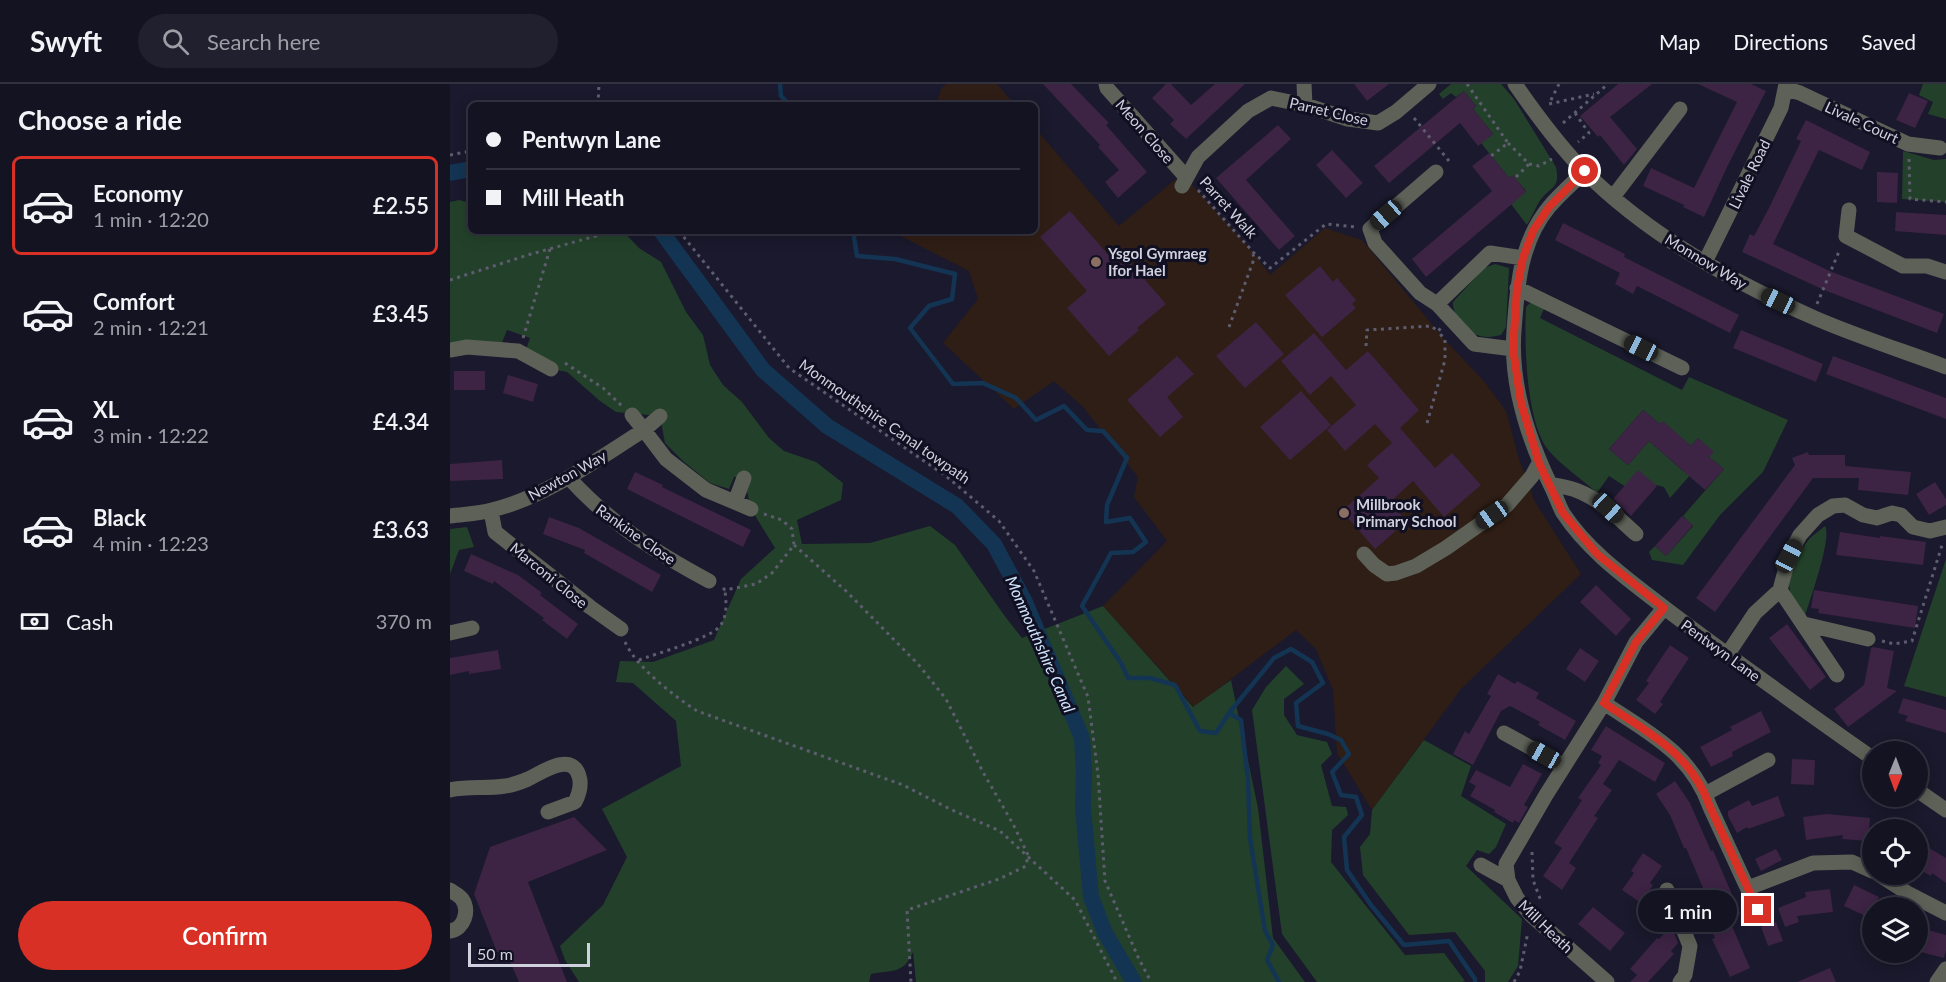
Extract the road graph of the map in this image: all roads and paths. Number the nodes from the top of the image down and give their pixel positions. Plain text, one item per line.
1 (599, 84) edge
2 (1106, 84) edge
3 (1304, 84) edge
4 (1429, 84) edge
5 (1467, 84) edge
6 (1515, 84) edge
7 (1559, 84) edge
8 (1608, 84) edge
9 (1786, 87) edge
10 (1596, 94) junction
11 (598, 102) edge
12 (1305, 105) junction
13 (1404, 105) junction
14 (1680, 109) dead end
15 (1552, 133) junction
16 (1508, 143) junction
17 (1908, 144) junction
18 (1940, 148) dead end
19 (468, 152) edge
20 (450, 155) edge
21 (1491, 156) dead end
22 (1585, 171) junction
23 (1436, 172) joint
24 (1515, 178) dead end
25 (1184, 182) junction
26 (1613, 197) junction
27 (1946, 202) edge
28 (1849, 210) dead end
29 (1370, 229) junction
30 (598, 234) edge
31 (681, 234) edge
32 (1846, 236) junction
33 (550, 249) junction
34 (1253, 252) junction
35 (1523, 258) junction
36 (1705, 262) junction
37 (1946, 272) edge
38 (450, 280) edge
39 (1517, 288) junction
40 (1437, 304) junction
41 (1812, 316) junction
42 (1450, 318) junction
43 (1229, 327) dead end
44 (1438, 331) junction
45 (520, 344) junction
46 (1366, 346) dead end
47 (1513, 349) junction
48 (450, 350) edge
49 (1946, 367) edge
50 (1682, 368) dead end
51 (551, 369) joint
52 (632, 415) joint
53 (660, 416) dead end
54 (1427, 423) dead end
55 (644, 430) junction
56 (1539, 463) junction
57 (569, 478) junction
58 (744, 478) dead end
59 (1550, 484) junction
60 (735, 502) junction
61 (751, 509) joint
62 (491, 511) junction
63 (450, 516) edge
64 (1946, 527) edge
65 (1636, 534) dead end
66 (1946, 534) edge
67 (794, 545) junction
68 (1364, 555) dead end
69 (709, 581) joint
70 (725, 590) junction
71 (1780, 590) junction
72 (1664, 608) junction
73 (1804, 624) junction
74 (472, 628) dead end
75 (621, 629) joint
76 (450, 633) edge
77 (1868, 639) joint
78 (1727, 655) junction
79 (639, 660) junction
80 (1837, 675) dead end
81 (1604, 703) junction
82 (1504, 733) dead end
83 (1862, 751) edge
84 (1768, 760) dead end
85 (1564, 766) junction
86 (450, 790) edge
87 (1705, 794) junction
88 (1928, 798) edge
89 (1946, 810) edge
90 (548, 812) dead end
91 (1534, 845) dead end
92 (1028, 855) junction
93 (1481, 865) dead end
94 (1862, 866) edge
95 (1508, 880) junction
96 (1894, 885) edge
97 (1748, 888) junction
98 (450, 890) edge
99 (1667, 890) dead end
100 (1758, 910) dead end
101 (1537, 911) junction
102 (1946, 913) edge
103 (450, 931) edge
104 (1946, 969) edge
105 (911, 982) edge
106 (1117, 982) edge
107 (1151, 982) edge
108 (1514, 982) edge
109 (1607, 982) edge
110 (1680, 982) edge
111 (1937, 982) edge

1 - 11 path
2 - 25 street, Meon Close
3 - 12 street
4 - 13 street, Parret Close
5 - 16 path
6 - 15 street, Monnow Way
7 - 10 path
8 - 10 path
9 - 17 street, Livale Court
9 - 36 street, Livale Road
10 - 15 path
12 - 13 street, Parret Close
12 - 25 street, Parret Close
13 - 23 path
14 - 26 street
15 - 22 street, Monnow Way
16 - 21 path
16 - 24 path
17 - 18 street, Livale Court
17 - 27 path
19 - 20 path
22 - 26 street, Monnow Way
22 - 35 street, Pentwyn Lane
23 - 29 street
25 - 34 path, Parret Walk
26 - 36 street, Monnow Way
28 - 32 street
29 - 34 path
29 - 40 street
30 - 33 path
31 - 107 path, Monmouthshire Canal towpath
32 - 37 street
32 - 41 path
33 - 38 path
33 - 45 path
34 - 43 path
35 - 39 street, Pentwyn Lane
35 - 40 street
36 - 41 street, Monnow Way
39 - 47 street, Pentwyn Lane
39 - 50 street
40 - 42 street
41 - 49 street, Monnow Way
42 - 44 path
42 - 47 street
44 - 46 path
44 - 54 path
45 - 48 street
45 - 51 street
47 - 56 street, Pentwyn Lane
51 - 52 path
52 - 55 street
53 - 55 street, Newton Way
55 - 57 street, Newton Way
55 - 60 street
56 - 59 street, Pentwyn Lane
56 - 68 street
57 - 62 street, Newton Way
57 - 69 street, Rankine Close
58 - 60 street
59 - 65 street
59 - 72 street, Pentwyn Lane
60 - 61 street
61 - 67 path
62 - 63 street, Newton Way
62 - 75 street, Marconi Close
64 - 71 street
66 - 77 path
67 - 70 path
67 - 92 path
69 - 70 path
70 - 79 path
71 - 73 street
71 - 78 street
72 - 78 street, Pentwyn Lane
72 - 81 street
73 - 77 street
73 - 80 street
74 - 76 street
75 - 79 path
78 - 83 street, Pentwyn Lane
79 - 92 path
81 - 85 street
81 - 87 street
82 - 85 street
84 - 87 street
85 - 95 street
86 - 90 street
87 - 97 street
88 - 89 street
91 - 101 path
92 - 105 path
92 - 106 path
93 - 95 street
94 - 97 street
95 - 101 street, Mill Heath
96 - 102 street
97 - 100 street
98 - 103 street
99 - 110 street
101 - 108 path
101 - 109 street, Mill Heath
104 - 111 street

